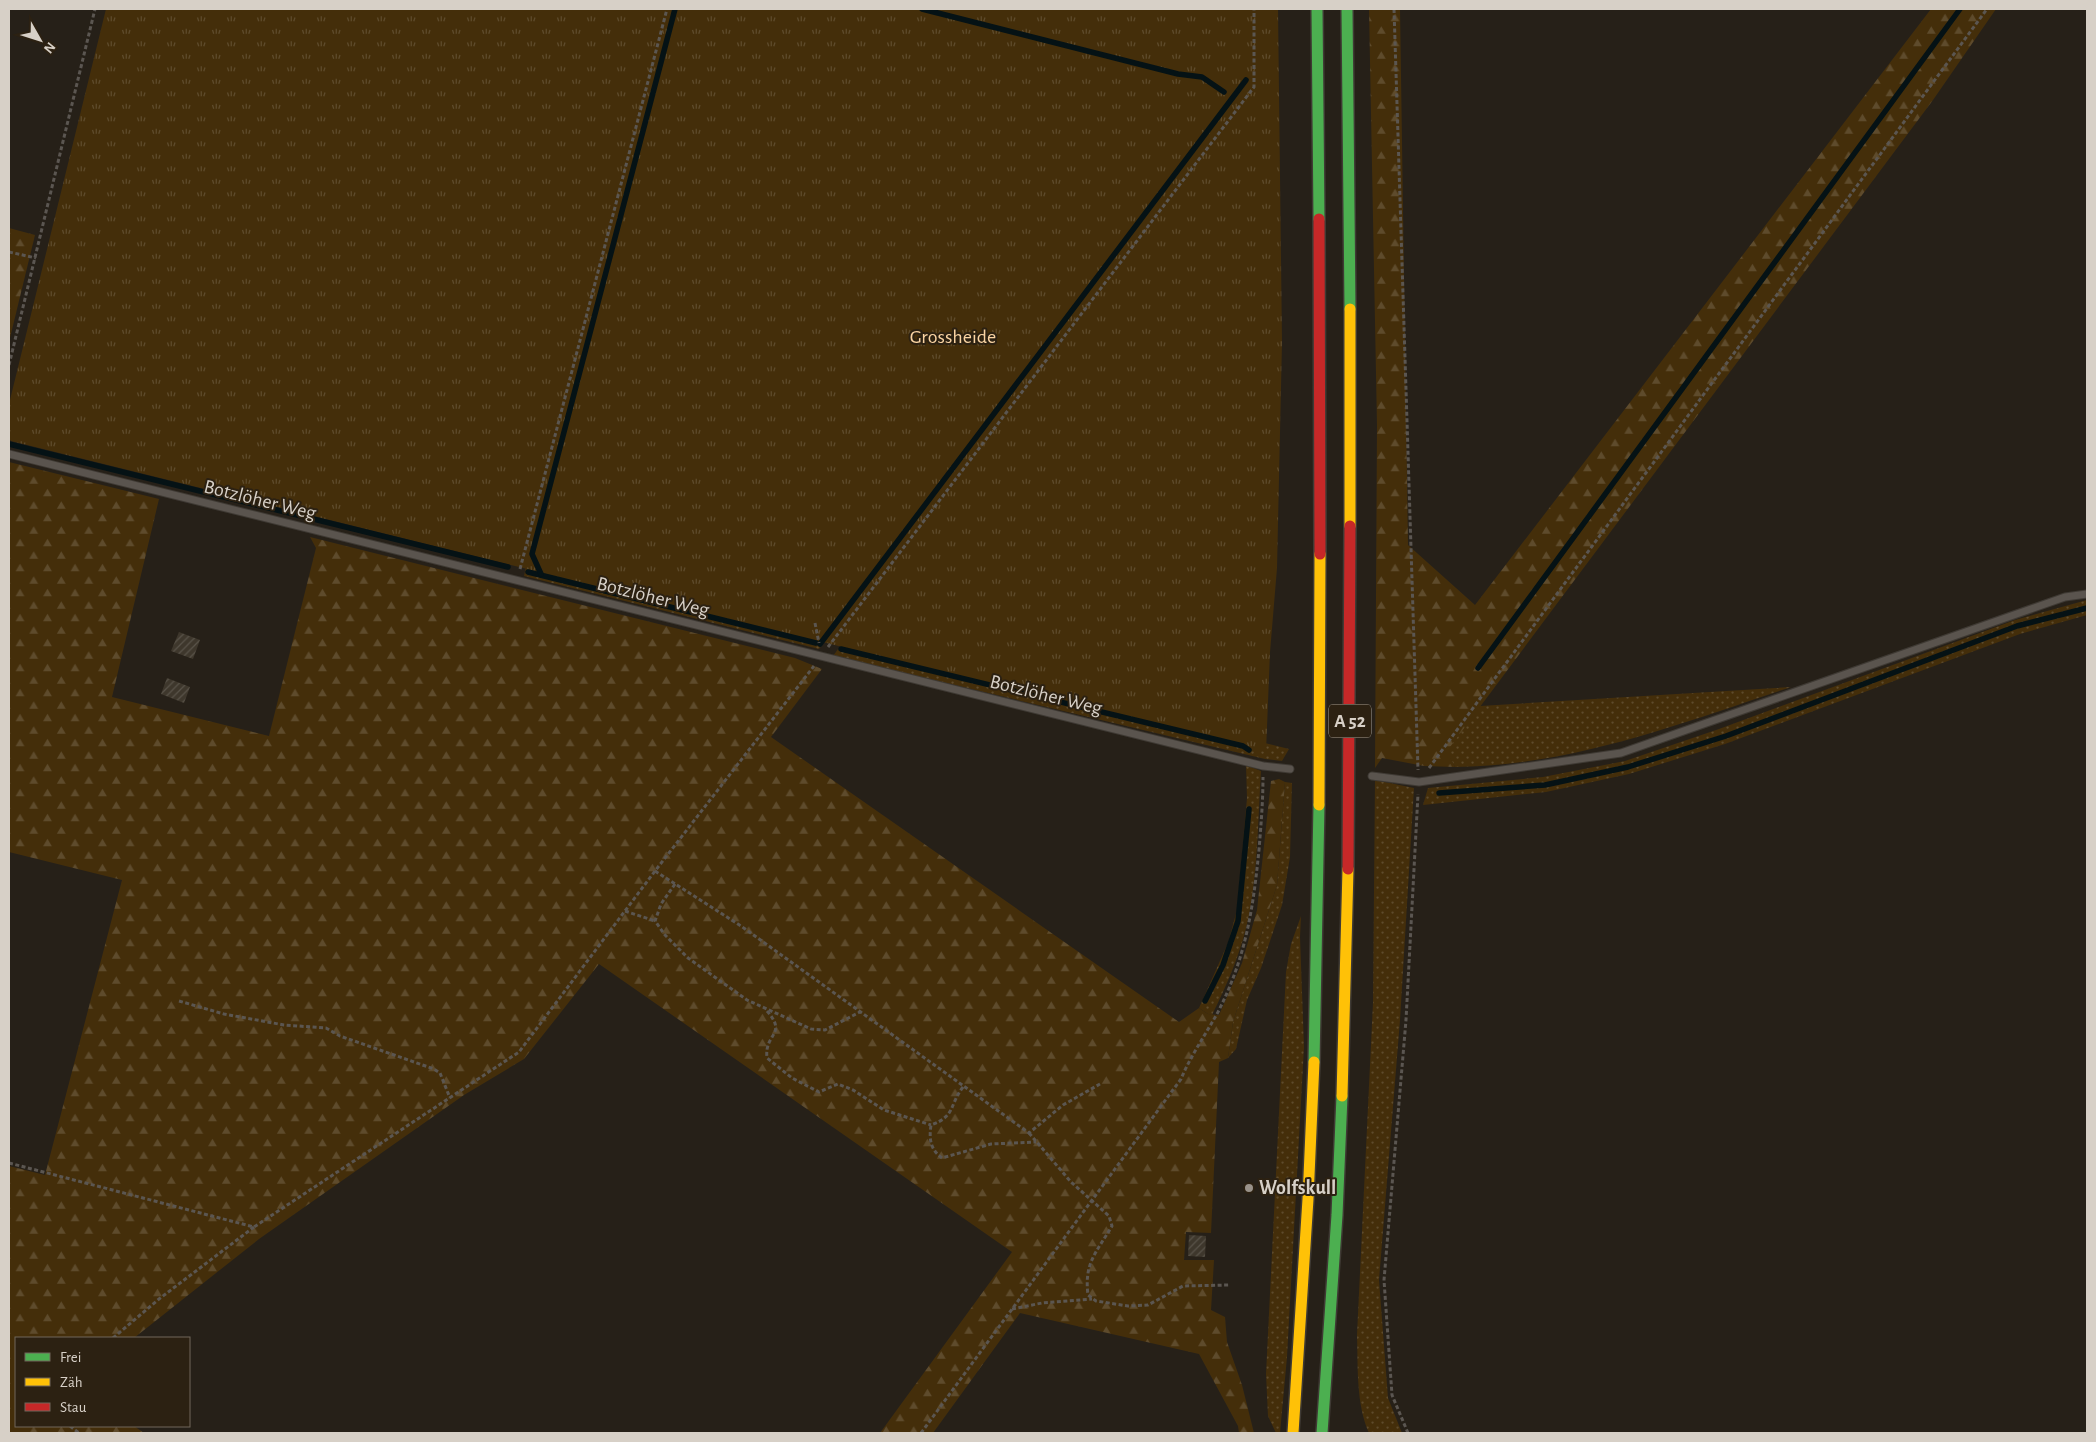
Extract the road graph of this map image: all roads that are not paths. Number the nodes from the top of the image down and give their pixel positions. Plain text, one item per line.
1 (1317, 9) edge
2 (1347, 9) edge
3 (9, 454) edge
4 (2087, 594) edge
5 (1290, 769) dead end
6 (1372, 776) dead end
7 (1293, 1433) edge
8 (1322, 1433) edge

1 - 7 highway, A 52
2 - 8 highway, A 52
3 - 5 lane, Botzlöher Weg
4 - 6 lane

